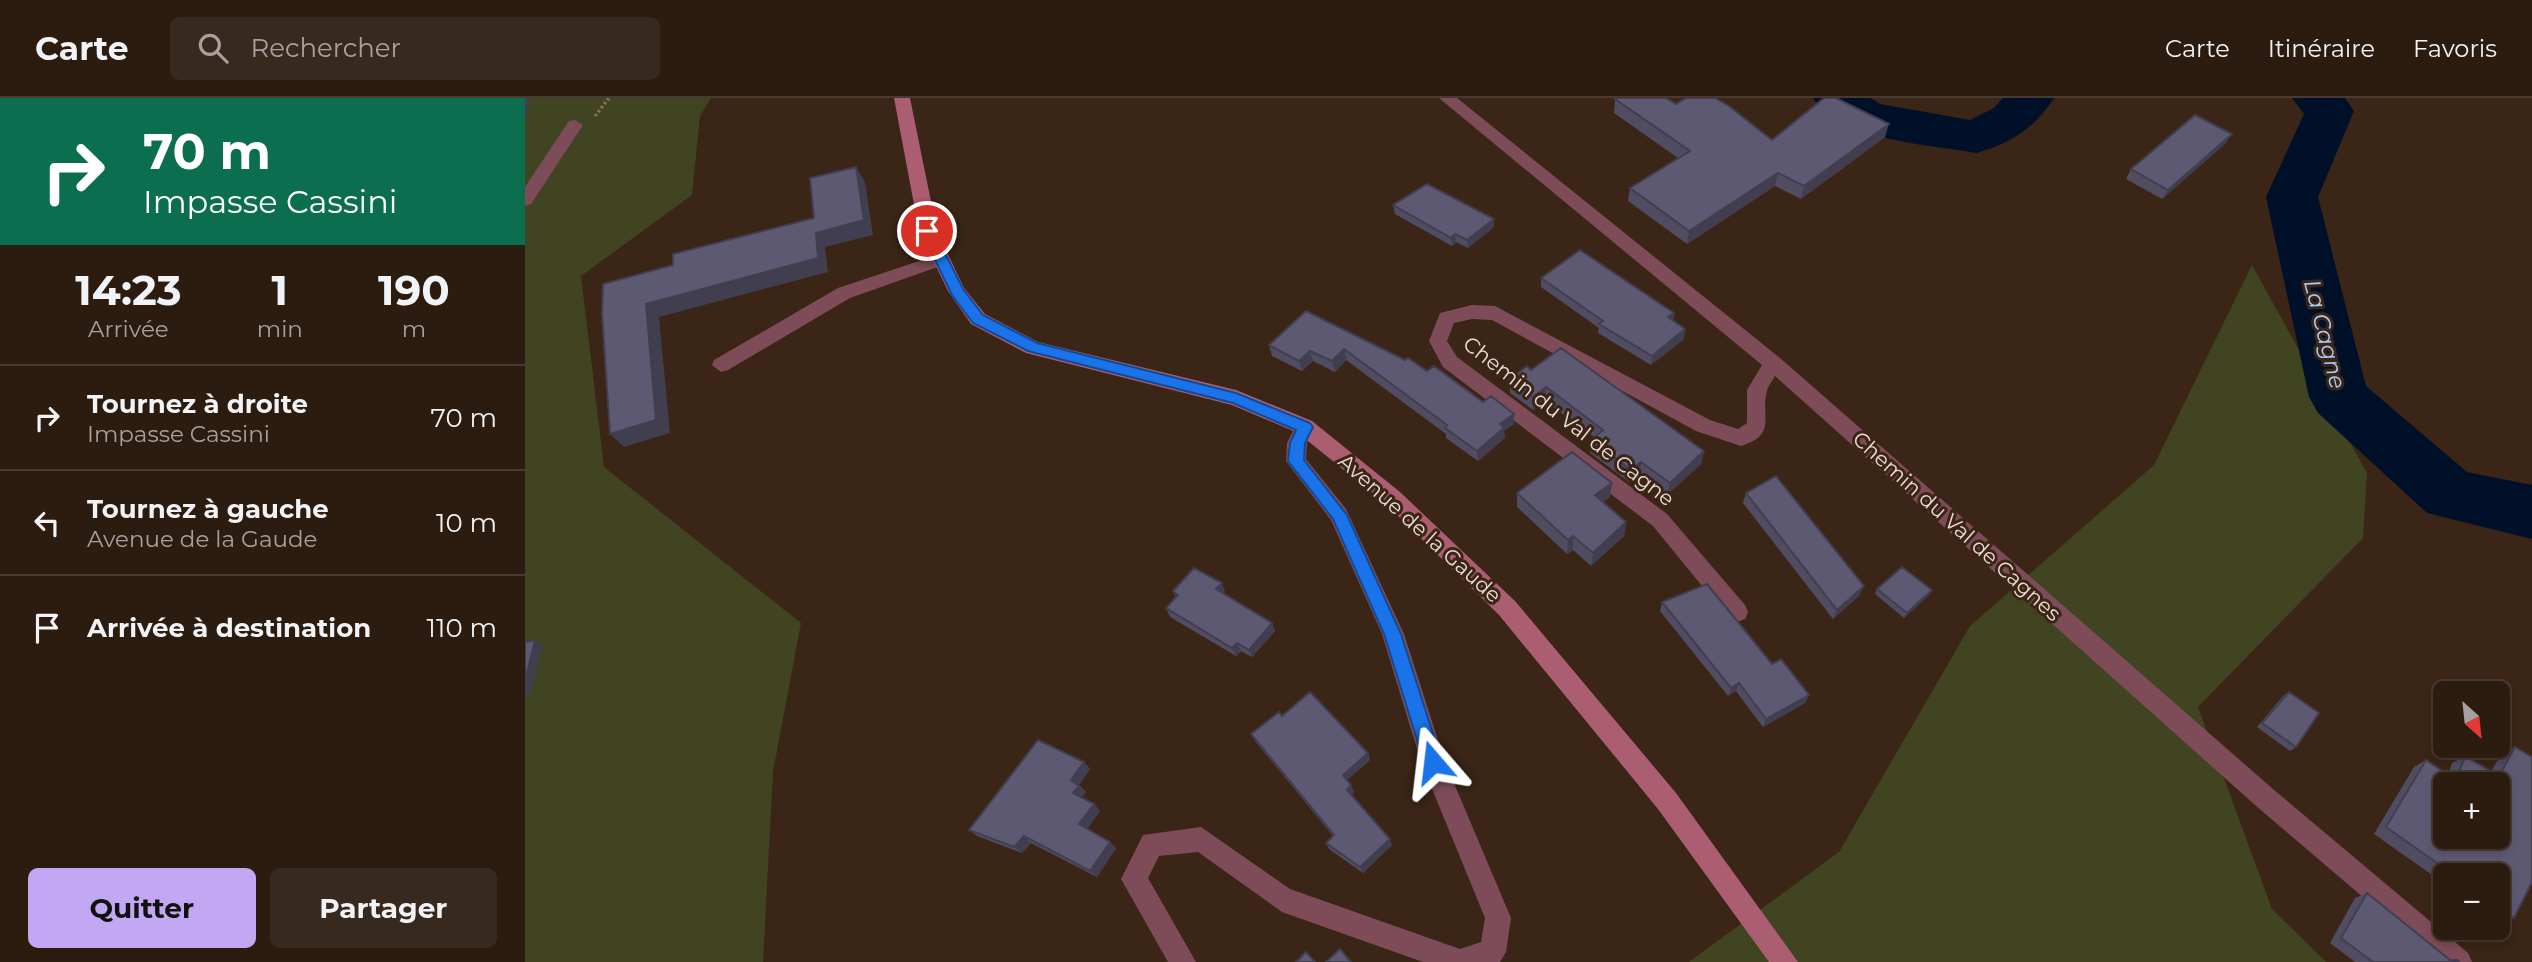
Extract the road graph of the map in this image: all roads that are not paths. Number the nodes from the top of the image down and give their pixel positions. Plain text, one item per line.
1 (902, 98) edge
2 (1447, 98) edge
3 (575, 125) dead end
4 (525, 200) edge
5 (940, 260) junction
6 (1773, 363) junction
7 (721, 365) dead end
8 (1305, 427) junction
9 (1737, 612) dead end
10 (1183, 962) edge
11 (1460, 962) edge
12 (1785, 962) edge
13 (2459, 962) edge

1 - 5 street, Avenue de la Gaude
2 - 6 street, Chemin du Val de Cagnes
3 - 4 street
5 - 7 street
5 - 8 street, Avenue de la Gaude
6 - 9 street, Chemin du Val de Cagne
6 - 13 street, Chemin du Val de Cagnes
8 - 11 street
8 - 12 street, Avenue de la Gaude
10 - 11 street

